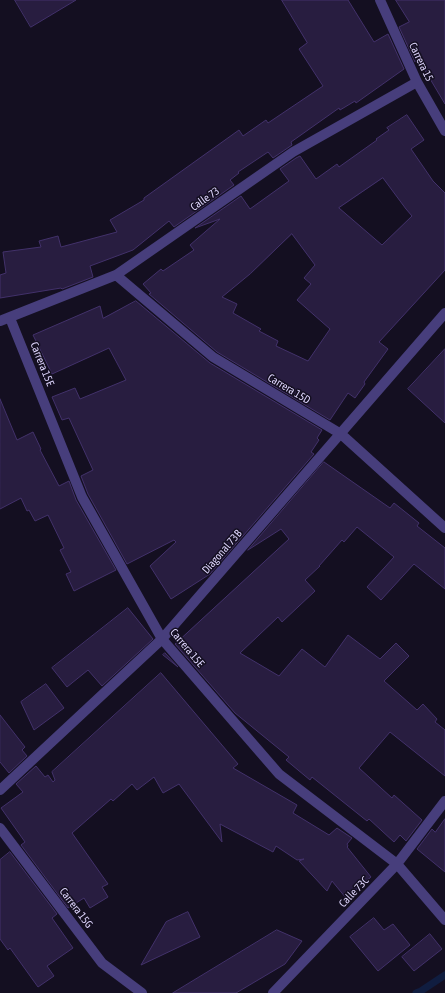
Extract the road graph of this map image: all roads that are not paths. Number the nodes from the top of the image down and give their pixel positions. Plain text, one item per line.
1 (380, 0) edge
2 (417, 82) junction
3 (445, 131) edge
4 (116, 275) junction
5 (445, 313) edge
6 (10, 318) junction
7 (0, 321) edge
8 (341, 434) junction
9 (445, 528) edge
10 (162, 639) junction
11 (0, 790) edge
12 (445, 801) edge
13 (0, 828) edge
14 (397, 864) junction
15 (445, 920) edge
16 (142, 993) edge
17 (273, 993) edge

1 - 2 street, Carrera 15
2 - 3 street, Carrera 15
2 - 4 street, Calle 73
4 - 6 street, Calle 73
4 - 8 street, Carrera 15D
5 - 8 street, Diagonal 73B
6 - 7 street, Calle 73
6 - 10 street, Carrera 15E
8 - 9 street, Carrera 15D
8 - 10 street, Diagonal 73B
10 - 11 street, Diagonal 73B
10 - 14 street, Carrera 15E
12 - 14 street, Calle 73C
13 - 16 street, Carrera 15G
14 - 15 street, Carrera 15E
14 - 17 street, Calle 73C

